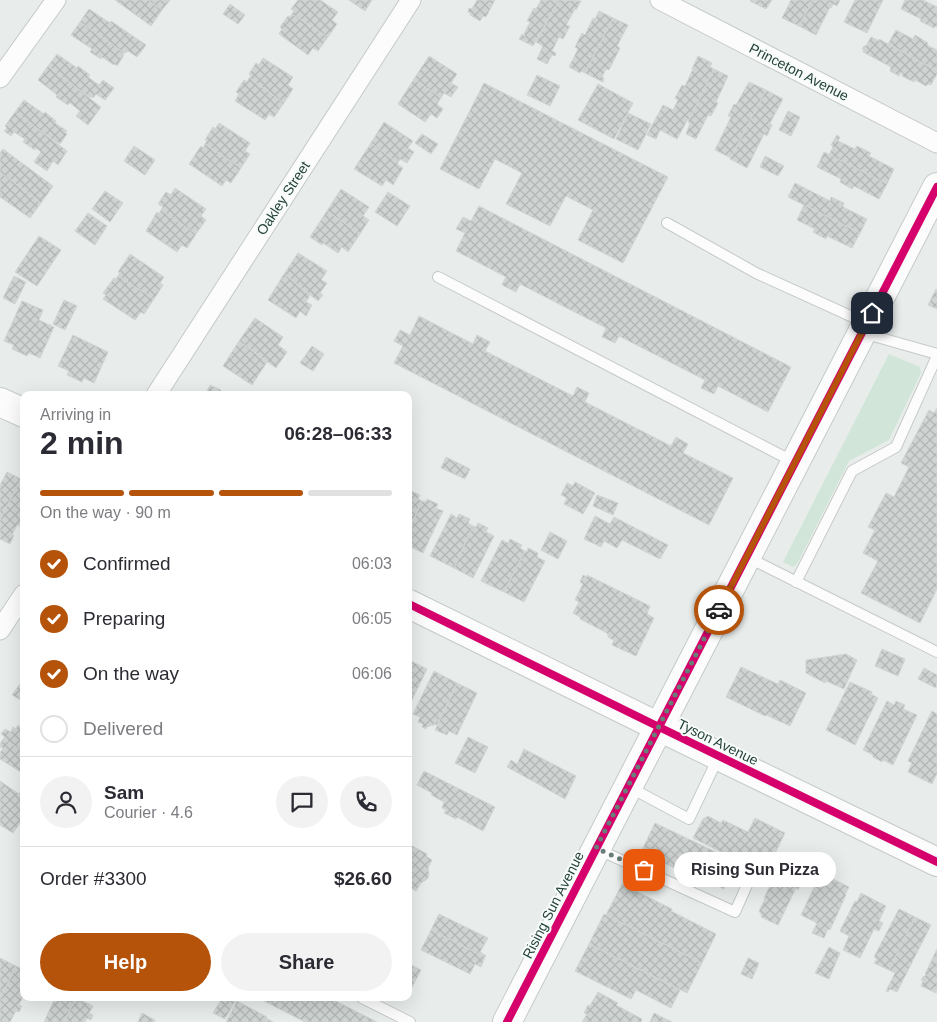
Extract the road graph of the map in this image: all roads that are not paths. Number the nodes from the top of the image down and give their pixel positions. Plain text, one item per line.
1 (56, 0) edge
2 (411, 0) edge
3 (660, 0) edge
4 (0, 78) edge
5 (937, 144) edge
6 (937, 187) edge
7 (667, 223) dead end
8 (438, 277) dead end
9 (864, 328) junction
10 (937, 355) edge
11 (159, 391) edge
12 (0, 402) edge
13 (20, 411) edge
14 (795, 463) junction
15 (746, 557) junction
16 (796, 582) junction
17 (20, 600) edge
18 (412, 605) edge
19 (0, 630) edge
20 (937, 652) edge
21 (659, 727) junction
22 (719, 756) junction
23 (628, 786) junction
24 (596, 848) junction
25 (937, 862) edge
26 (750, 878) dead end
27 (368, 1001) edge
28 (410, 1022) edge
29 (507, 1022) edge

1 - 4 street
2 - 11 street, Oakley Street
3 - 5 street, Princeton Avenue
6 - 9 main road, Rising Sun Avenue
7 - 9 lane
8 - 14 lane
9 - 10 lane
9 - 14 main road, Rising Sun Avenue
10 - 16 lane
12 - 13 main road
14 - 15 main road, Rising Sun Avenue
15 - 16 lane
15 - 21 main road, Rising Sun Avenue
16 - 20 lane
17 - 19 street
18 - 21 main road, Tyson Avenue
21 - 22 main road, Tyson Avenue
21 - 23 main road, Rising Sun Avenue
22 - 23 lane
22 - 25 main road, Tyson Avenue
23 - 24 main road, Rising Sun Avenue
24 - 26 lane
24 - 29 main road, Rising Sun Avenue
27 - 28 lane

